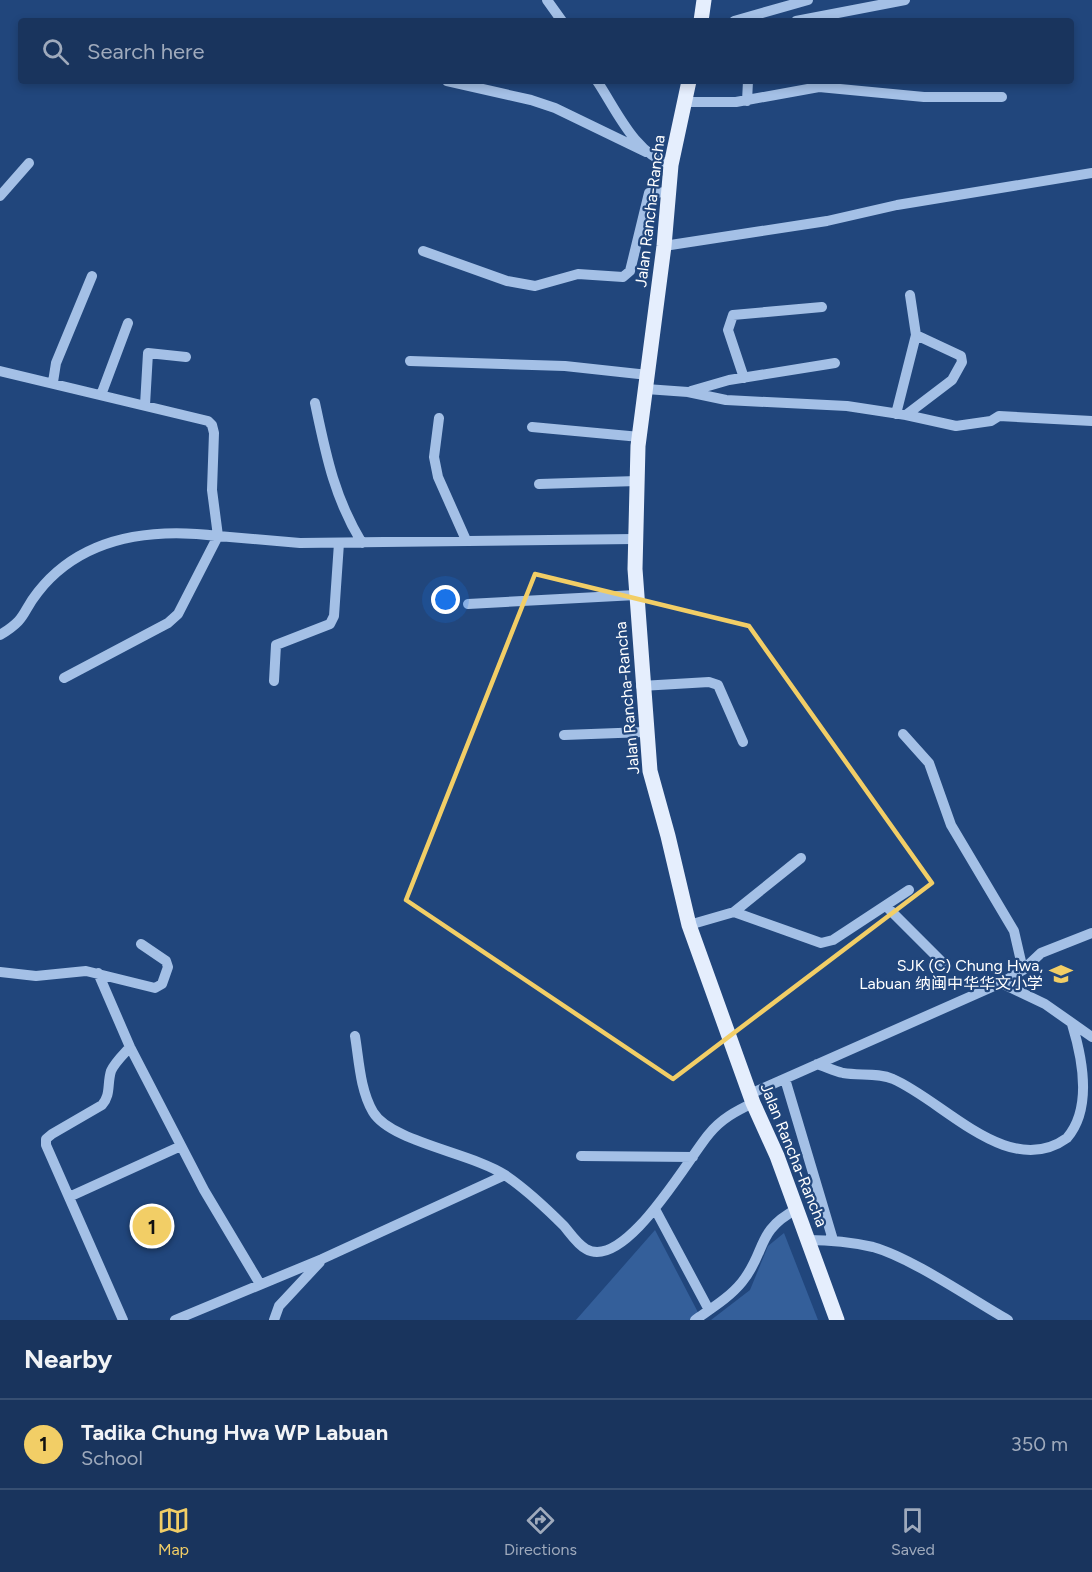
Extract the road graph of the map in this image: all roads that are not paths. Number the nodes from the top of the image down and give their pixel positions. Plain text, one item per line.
1 (547, 0) edge
2 (704, 0) edge
3 (808, 0) edge
4 (905, 0) edge
5 (560, 18) edge
6 (701, 18) edge
7 (745, 18) edge
8 (812, 18) edge
9 (460, 84) edge
10 (599, 84) edge
11 (688, 84) edge
12 (748, 84) edge
13 (1002, 98) dead end
14 (747, 101) junction
15 (684, 102) junction
16 (646, 152) junction
17 (29, 163) dead end
18 (670, 165) junction
19 (1092, 173) edge
20 (669, 192) junction
21 (0, 196) edge
22 (664, 246) junction
23 (423, 251) dead end
24 (92, 276) dead end
25 (910, 295) dead end
26 (822, 308) dead end
27 (128, 323) dead end
28 (916, 335) junction
29 (186, 357) dead end
30 (410, 361) dead end
31 (835, 363) dead end
32 (0, 371) edge
33 (744, 378) junction
34 (53, 382) junction
35 (647, 382) junction
36 (687, 392) junction
37 (101, 395) junction
38 (315, 404) dead end
39 (145, 405) junction
40 (901, 414) junction
41 (439, 418) dead end
42 (1092, 421) edge
43 (531, 427) dead end
44 (640, 436) junction
45 (637, 481) junction
46 (539, 484) dead end
47 (218, 536) junction
48 (634, 539) junction
49 (466, 540) junction
50 (339, 543) junction
51 (362, 543) junction
52 (636, 595) junction
53 (468, 604) dead end
54 (0, 635) edge
55 (64, 678) dead end
56 (274, 681) dead end
57 (641, 686) junction
58 (645, 732) junction
59 (903, 734) dead end
60 (564, 735) dead end
61 (743, 742) dead end
62 (801, 858) dead end
63 (909, 891) dead end
64 (886, 906) junction
65 (734, 912) junction
66 (689, 926) junction
67 (1092, 933) edge
68 (141, 944) dead end
69 (942, 962) dead end
70 (1023, 970) junction
71 (0, 972) edge
72 (98, 973) junction
73 (1001, 983) junction
74 (1072, 1024) junction
75 (355, 1036) dead end
76 (1092, 1037) edge
77 (130, 1047) junction
78 (817, 1064) junction
79 (785, 1078) junction
80 (752, 1098) junction
81 (181, 1146) junction
82 (581, 1156) dead end
83 (693, 1157) junction
84 (505, 1175) junction
85 (69, 1197) junction
86 (655, 1209) junction
87 (797, 1209) junction
88 (808, 1240) junction
89 (833, 1240) junction
90 (322, 1259) junction
91 (260, 1284) junction
92 (709, 1310) junction
93 (123, 1320) edge
94 (175, 1320) edge
95 (274, 1320) edge
96 (695, 1320) edge
97 (837, 1320) edge
98 (1008, 1320) edge

1 - 5 street
2 - 6 main road
3 - 7 street
4 - 8 street
9 - 16 street
10 - 16 street
11 - 15 main road, Jalan Rancha-Rancha
12 - 14 street
13 - 14 street
14 - 15 street
15 - 18 main road, Jalan Rancha-Rancha
16 - 18 street
17 - 21 street
18 - 20 main road, Jalan Rancha-Rancha
19 - 22 street
20 - 22 main road, Jalan Rancha-Rancha
20 - 23 street
22 - 35 main road, Jalan Rancha-Rancha
24 - 34 street
25 - 28 street
26 - 33 street
27 - 37 street
28 - 40 street
28 - 40 street
29 - 39 street
30 - 35 street
31 - 33 street
32 - 34 street
33 - 36 street
34 - 37 street
35 - 36 street
35 - 44 main road, Jalan Rancha-Rancha
36 - 40 street
37 - 39 street
38 - 51 street
39 - 47 street
40 - 42 street
41 - 49 street
43 - 44 street
44 - 45 main road, Jalan Rancha-Rancha
45 - 46 street
45 - 48 main road, Jalan Rancha-Rancha
47 - 50 street
47 - 54 street
47 - 55 street
48 - 49 street
48 - 52 main road, Jalan Rancha-Rancha
49 - 51 street
50 - 51 street
50 - 56 street
52 - 53 street
52 - 57 main road, Jalan Rancha-Rancha
57 - 58 main road, Jalan Rancha-Rancha
57 - 61 street
58 - 60 street
58 - 66 main road, Jalan Rancha-Rancha
59 - 70 street
62 - 65 street
63 - 64 street
64 - 65 street
64 - 69 street
65 - 66 street
66 - 80 main road, Jalan Rancha-Rancha
67 - 70 street
68 - 72 street
70 - 73 street
71 - 72 street
72 - 77 street
73 - 74 street
73 - 78 street
74 - 76 street
74 - 78 street
75 - 84 street
77 - 81 street
77 - 85 street
78 - 79 street
79 - 80 street
79 - 89 street
80 - 83 street
80 - 87 main road, Jalan Rancha-Rancha
81 - 85 street
81 - 91 street
82 - 83 street
83 - 86 street
84 - 86 street
84 - 90 street
85 - 93 street
86 - 92 street
87 - 88 main road, Jalan Rancha-Rancha
87 - 92 street
88 - 89 street
88 - 97 main road, Jalan Rancha-Rancha
89 - 98 street
90 - 91 street
90 - 95 street
91 - 94 street
92 - 96 street

